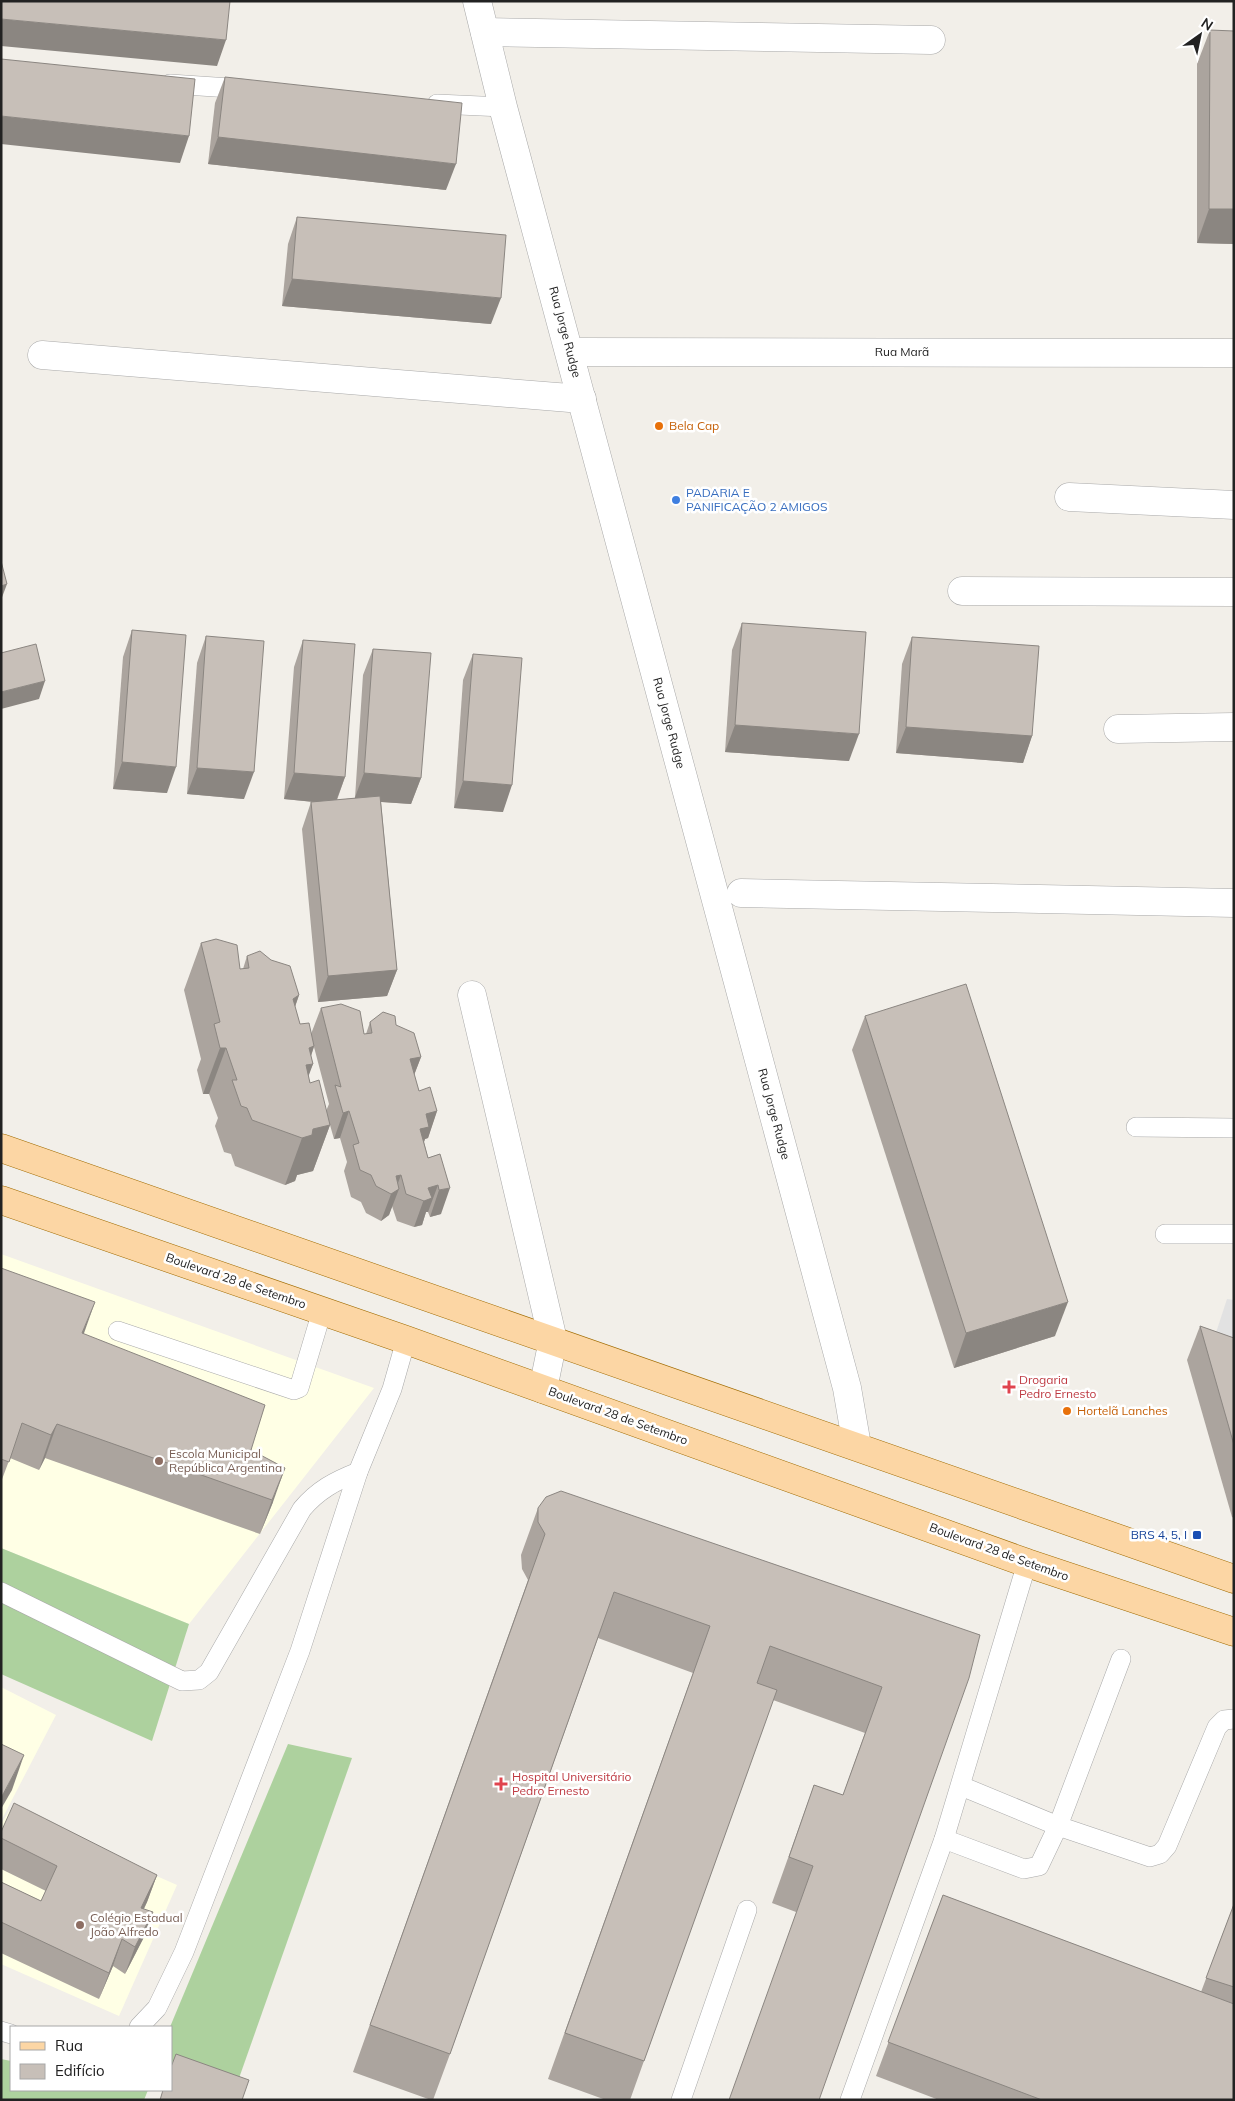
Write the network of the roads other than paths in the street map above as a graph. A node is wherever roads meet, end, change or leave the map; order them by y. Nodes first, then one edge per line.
1 (478, 1) edge
2 (485, 32) junction
3 (931, 40) dead end
4 (150, 82) edge
5 (258, 90) edge
6 (417, 102) edge
7 (503, 107) junction
8 (570, 352) junction
9 (1234, 352) edge
10 (42, 356) dead end
11 (582, 398) junction
12 (1069, 497) dead end
13 (1234, 505) edge
14 (962, 591) dead end
15 (1234, 592) edge
16 (1234, 727) edge
17 (1118, 729) dead end
18 (741, 893) dead end
19 (1234, 903) edge
20 (472, 995) dead end
21 (1136, 1127) dead end
22 (1234, 1128) edge
23 (1, 1148) edge
24 (1, 1200) edge
25 (1165, 1234) dead end
26 (1234, 1234) edge
27 (322, 1311) junction
28 (118, 1331) dead end
29 (406, 1340) junction
30 (554, 1340) junction
31 (544, 1389) junction
32 (857, 1446) junction
33 (358, 1472) junction
34 (1027, 1562) junction
35 (1234, 1578) edge
36 (1, 1592) edge
37 (1234, 1632) edge
38 (1121, 1659) dead end
39 (1234, 1719) edge
40 (961, 1786) junction
41 (1058, 1826) junction
42 (944, 1839) junction
43 (747, 1910) dead end
44 (140, 2026) edge
45 (852, 2099) edge
46 (681, 2100) edge

1 - 2 street, Rua Jorge Rudge
2 - 3 street
2 - 7 street, Rua Jorge Rudge
4 - 5 lane
6 - 7 lane
7 - 8 street, Rua Jorge Rudge
8 - 9 street, Rua Marã
8 - 11 street, Rua Jorge Rudge
10 - 11 street
11 - 32 street, Rua Jorge Rudge
12 - 13 street
14 - 15 street
16 - 17 street
18 - 19 street
20 - 30 street
21 - 22 lane
23 - 30 main road
24 - 27 main road, Boulevard 28 de Setembro
25 - 26 lane
27 - 28 lane
27 - 29 main road, Boulevard 28 de Setembro
29 - 31 main road, Boulevard 28 de Setembro
29 - 33 lane
30 - 31 street
30 - 32 main road
31 - 34 main road, Boulevard 28 de Setembro
32 - 35 main road
33 - 36 lane
33 - 44 lane
34 - 37 main road, Boulevard 28 de Setembro
34 - 40 lane
38 - 41 lane
39 - 41 lane
40 - 41 lane
40 - 42 lane
41 - 42 lane
42 - 45 lane
43 - 46 lane

